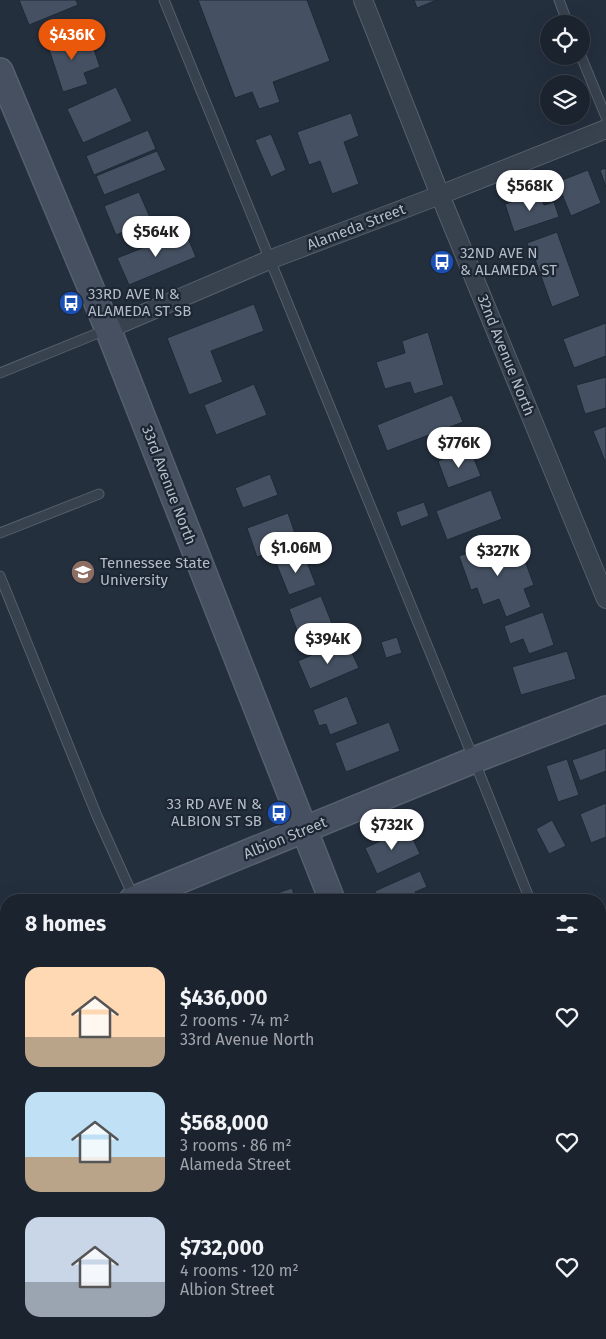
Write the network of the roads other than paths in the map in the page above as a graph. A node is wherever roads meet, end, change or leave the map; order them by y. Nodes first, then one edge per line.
1 (164, 0) edge
2 (363, 0) edge
3 (559, 0) edge
4 (565, 15) edge
5 (585, 65) edge
6 (0, 71) edge
7 (606, 116) edge
8 (606, 129) edge
9 (440, 195) junction
10 (269, 260) junction
11 (108, 329) junction
12 (0, 373) edge
13 (99, 494) dead end
14 (0, 533) edge
15 (0, 576) edge
16 (606, 599) edge
17 (606, 709) edge
18 (474, 760) junction
19 (304, 830) junction
20 (131, 894) edge
21 (149, 894) edge
22 (330, 894) edge
23 (528, 894) edge

1 - 10 lane
2 - 9 street, 32nd Avenue North
3 - 4 lane
5 - 7 lane
6 - 11 street, 33rd Avenue North
8 - 9 street, Alameda Street
9 - 10 street, Alameda Street
9 - 16 street, 32nd Avenue North
10 - 11 street, Alameda Street
10 - 18 lane
11 - 12 lane
11 - 19 street, 33rd Avenue North
13 - 14 lane
15 - 20 lane
17 - 18 street, Albion Street
18 - 19 street, Albion Street
18 - 23 lane
19 - 21 street, Albion Street
19 - 22 street, 33rd Avenue North

